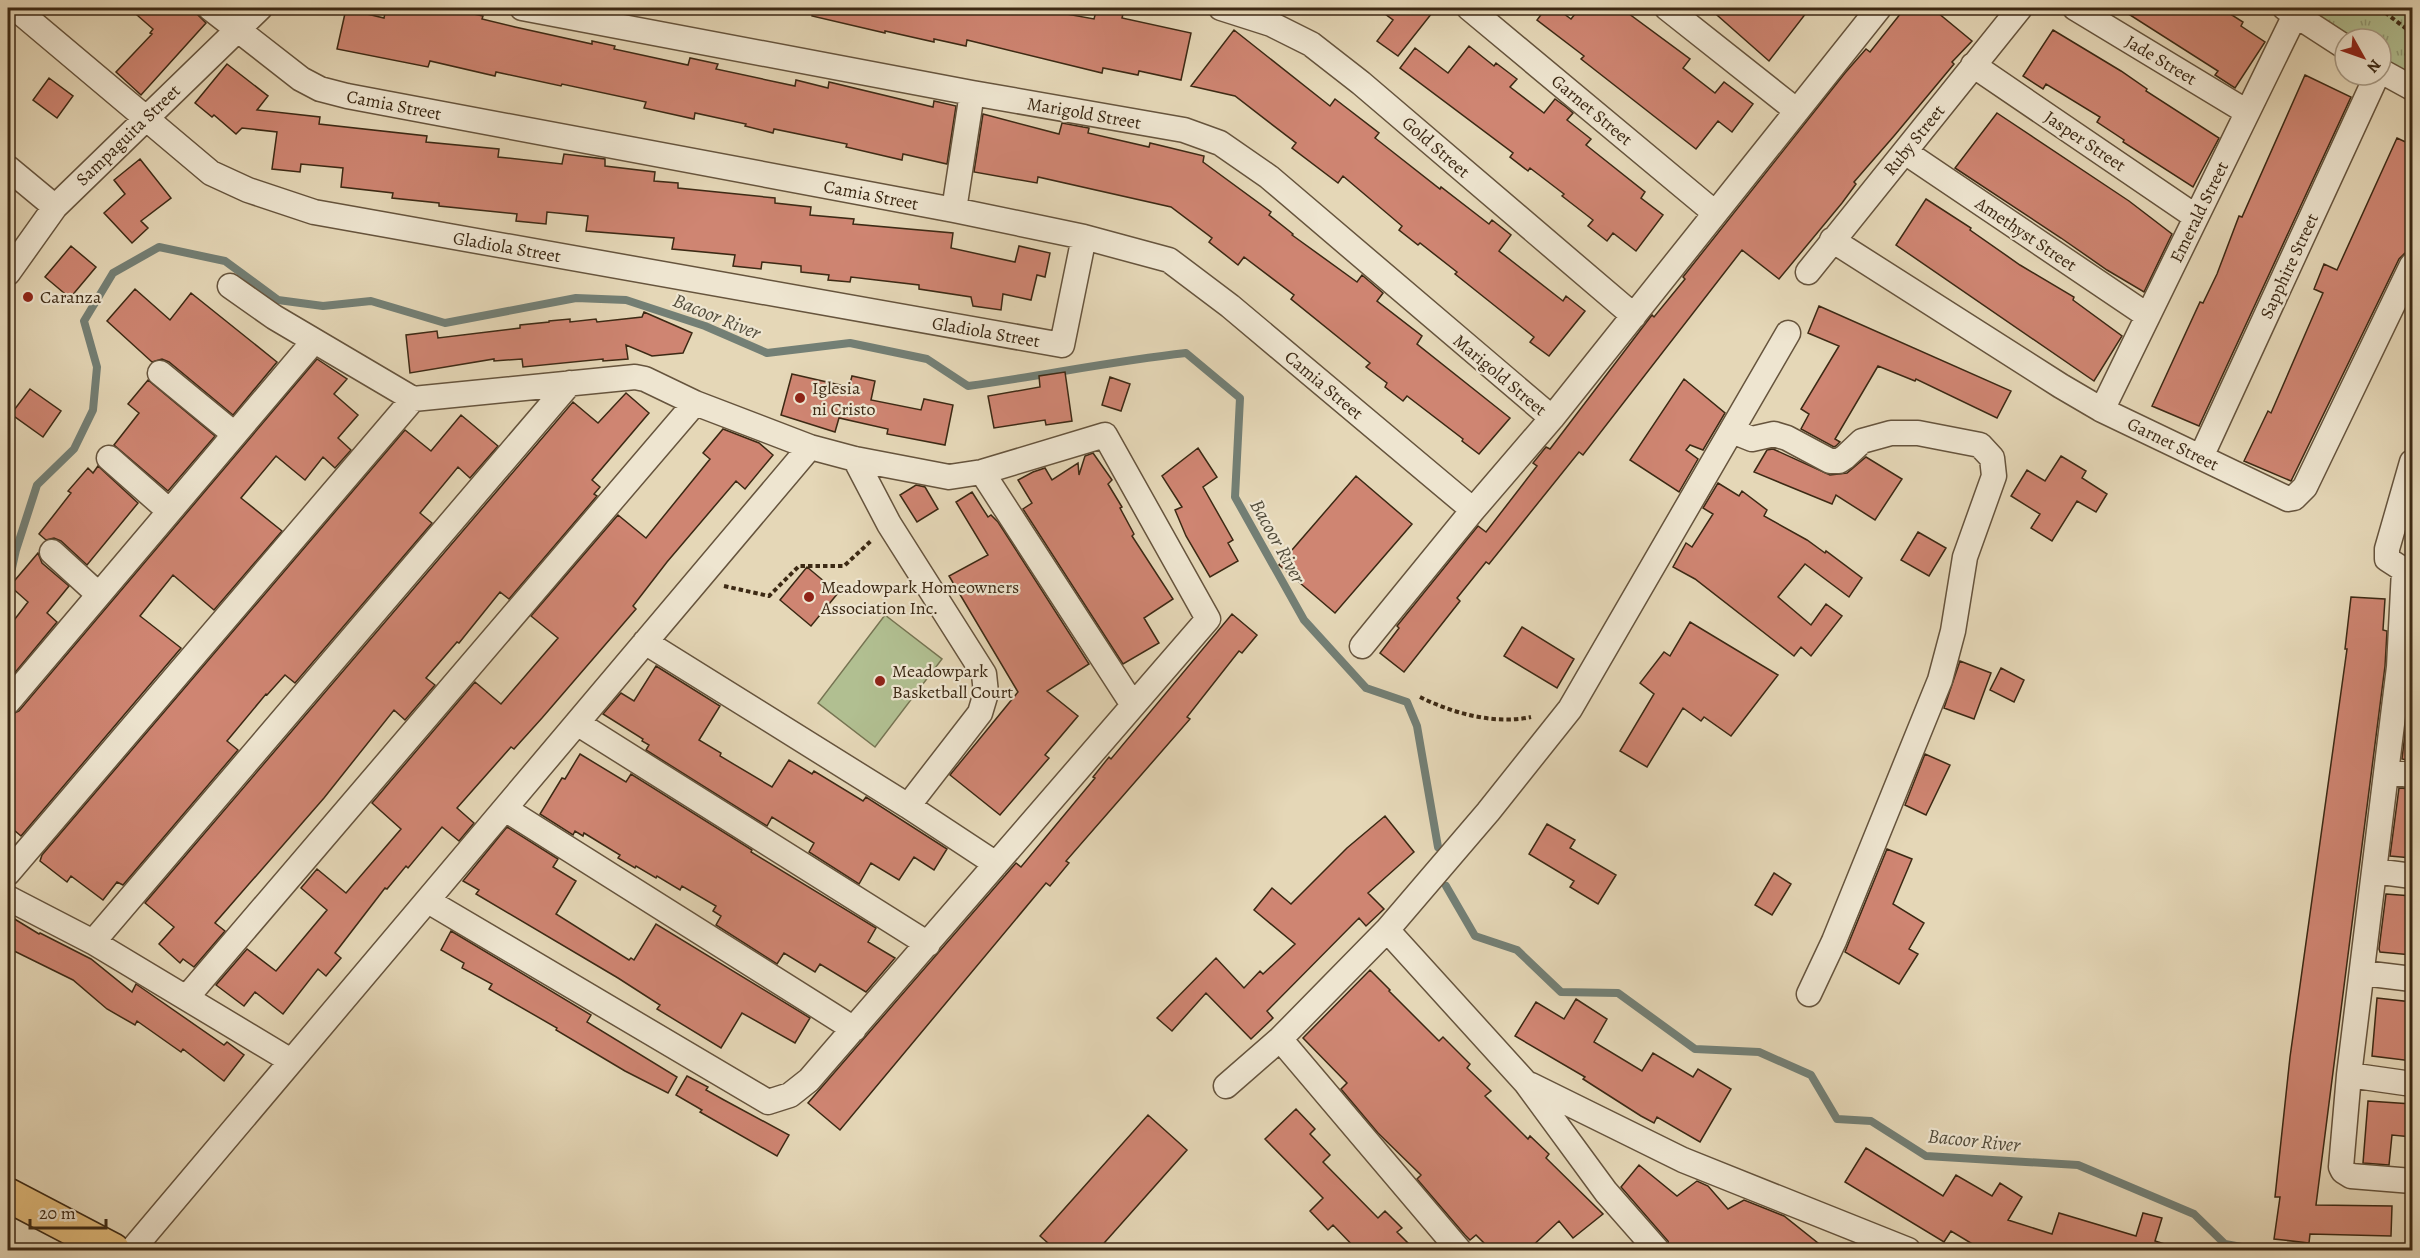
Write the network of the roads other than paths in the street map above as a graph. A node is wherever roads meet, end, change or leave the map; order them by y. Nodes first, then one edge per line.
1 (15, 8) edge
2 (210, 8) edge
3 (261, 8) edge
4 (522, 8) edge
5 (1221, 8) edge
6 (1469, 8) edge
7 (1667, 8) edge
8 (1878, 8) edge
9 (2020, 8) edge
10 (2075, 8) edge
11 (2290, 11) edge
12 (237, 30) junction
13 (2333, 39) edge
14 (1973, 65) junction
15 (2393, 78) edge
16 (2371, 87) edge
17 (2412, 88) edge
18 (972, 93) junction
19 (1797, 111) junction
20 (2247, 112) junction
21 (146, 118) junction
22 (1905, 152) junction
23 (8, 168) edge
24 (55, 207) junction
25 (954, 210) junction
26 (1715, 213) junction
27 (2196, 217) junction
28 (1084, 237) junction
29 (1833, 240) junction
30 (2412, 265) edge
31 (1808, 272) dead end
32 (8, 273) edge
33 (230, 286) dead end
34 (1634, 316) junction
35 (2148, 316) junction
36 (1788, 333) dead end
37 (314, 341) junction
38 (160, 373) dead end
39 (570, 383) junction
40 (413, 399) junction
41 (696, 403) junction
42 (2102, 410) junction
43 (1552, 418) junction
44 (1732, 431) junction
45 (233, 433) junction
46 (810, 447) junction
47 (109, 458) dead end
48 (2201, 458) junction
49 (855, 459) junction
50 (2411, 470) edge
51 (982, 472) junction
52 (168, 510) junction
53 (1473, 510) junction
54 (52, 552) dead end
55 (2408, 570) edge
56 (98, 594) junction
57 (645, 642) junction
58 (1362, 646) dead end
59 (2406, 668) edge
60 (8, 702) edge
61 (1133, 705) junction
62 (577, 723) junction
63 (2387, 772) junction
64 (2412, 775) edge
65 (909, 806) junction
66 (505, 809) junction
67 (996, 864) junction
68 (2374, 871) junction
69 (8, 873) edge
70 (2412, 876) edge
71 (8, 898) edge
72 (428, 901) junction
73 (1387, 930) junction
74 (93, 942) junction
75 (928, 944) junction
76 (2363, 973) junction
77 (2412, 979) edge
78 (1809, 994) dead end
79 (187, 997) junction
80 (854, 1029) junction
81 (1280, 1039) junction
82 (291, 1061) junction
83 (2349, 1076) junction
84 (1526, 1083) junction
85 (2412, 1084) edge
86 (1226, 1086) dead end
87 (2412, 1181) edge
88 (8, 1195) edge
89 (113, 1251) edge
90 (132, 1251) edge
91 (1459, 1251) edge
92 (1657, 1251) edge
93 (1908, 1251) edge

1 - 21 street, Gladiola Street
2 - 12 street, Camia Street
3 - 12 street, Sampaguita Street
4 - 18 street, Marigold Street
5 - 34 street, Gold Street
6 - 26 street, Garnet Street
7 - 19 street
8 - 19 street
9 - 14 street, Ruby Street
10 - 20 street, Jade Street
11 - 13 street
11 - 20 street, Emerald Street
12 - 21 street, Sampaguita Street
12 - 25 street, Camia Street
14 - 22 street, Ruby Street
14 - 27 street, Jasper Street
15 - 17 street
16 - 48 street, Sapphire Street
18 - 25 street
18 - 43 street, Marigold Street
19 - 26 street
20 - 27 street, Emerald Street
21 - 24 street, Sampaguita Street
21 - 28 street, Gladiola Street
22 - 29 street, Ruby Street
22 - 35 street, Amethyst Street
23 - 24 street
24 - 32 street, Sampaguita Street
25 - 28 street, Camia Street
26 - 34 street
27 - 35 street, Emerald Street
28 - 53 street, Camia Street
29 - 31 street, Ruby Street
29 - 42 street, Garnet Street
30 - 48 street, Garnet Street
33 - 37 street
34 - 43 street
35 - 42 street, Emerald Street
36 - 44 street
37 - 40 street
37 - 45 street
38 - 45 street
39 - 40 street
39 - 41 street
39 - 74 street
40 - 69 street
41 - 46 street
41 - 79 street
42 - 48 street, Garnet Street
43 - 53 street
44 - 73 street
44 - 78 street
45 - 52 street
46 - 49 street
46 - 57 street
47 - 52 street
49 - 51 street
49 - 65 street
50 - 55 street
51 - 61 street
51 - 61 street
52 - 56 street
53 - 58 street
54 - 56 street
55 - 59 street
56 - 60 street
57 - 62 street
57 - 65 street
59 - 63 street
61 - 67 street
62 - 66 street
62 - 75 street
63 - 64 street
63 - 68 street
65 - 67 street
66 - 72 street
66 - 80 street
67 - 75 street
68 - 70 street
68 - 76 street
71 - 74 street
72 - 80 street
72 - 82 street
73 - 81 street
73 - 84 street
74 - 79 street
75 - 80 street
76 - 77 street
76 - 83 street
79 - 82 street
81 - 86 street
81 - 91 street
82 - 90 street
83 - 85 street
83 - 87 street
84 - 92 street
84 - 93 street
88 - 89 main road

